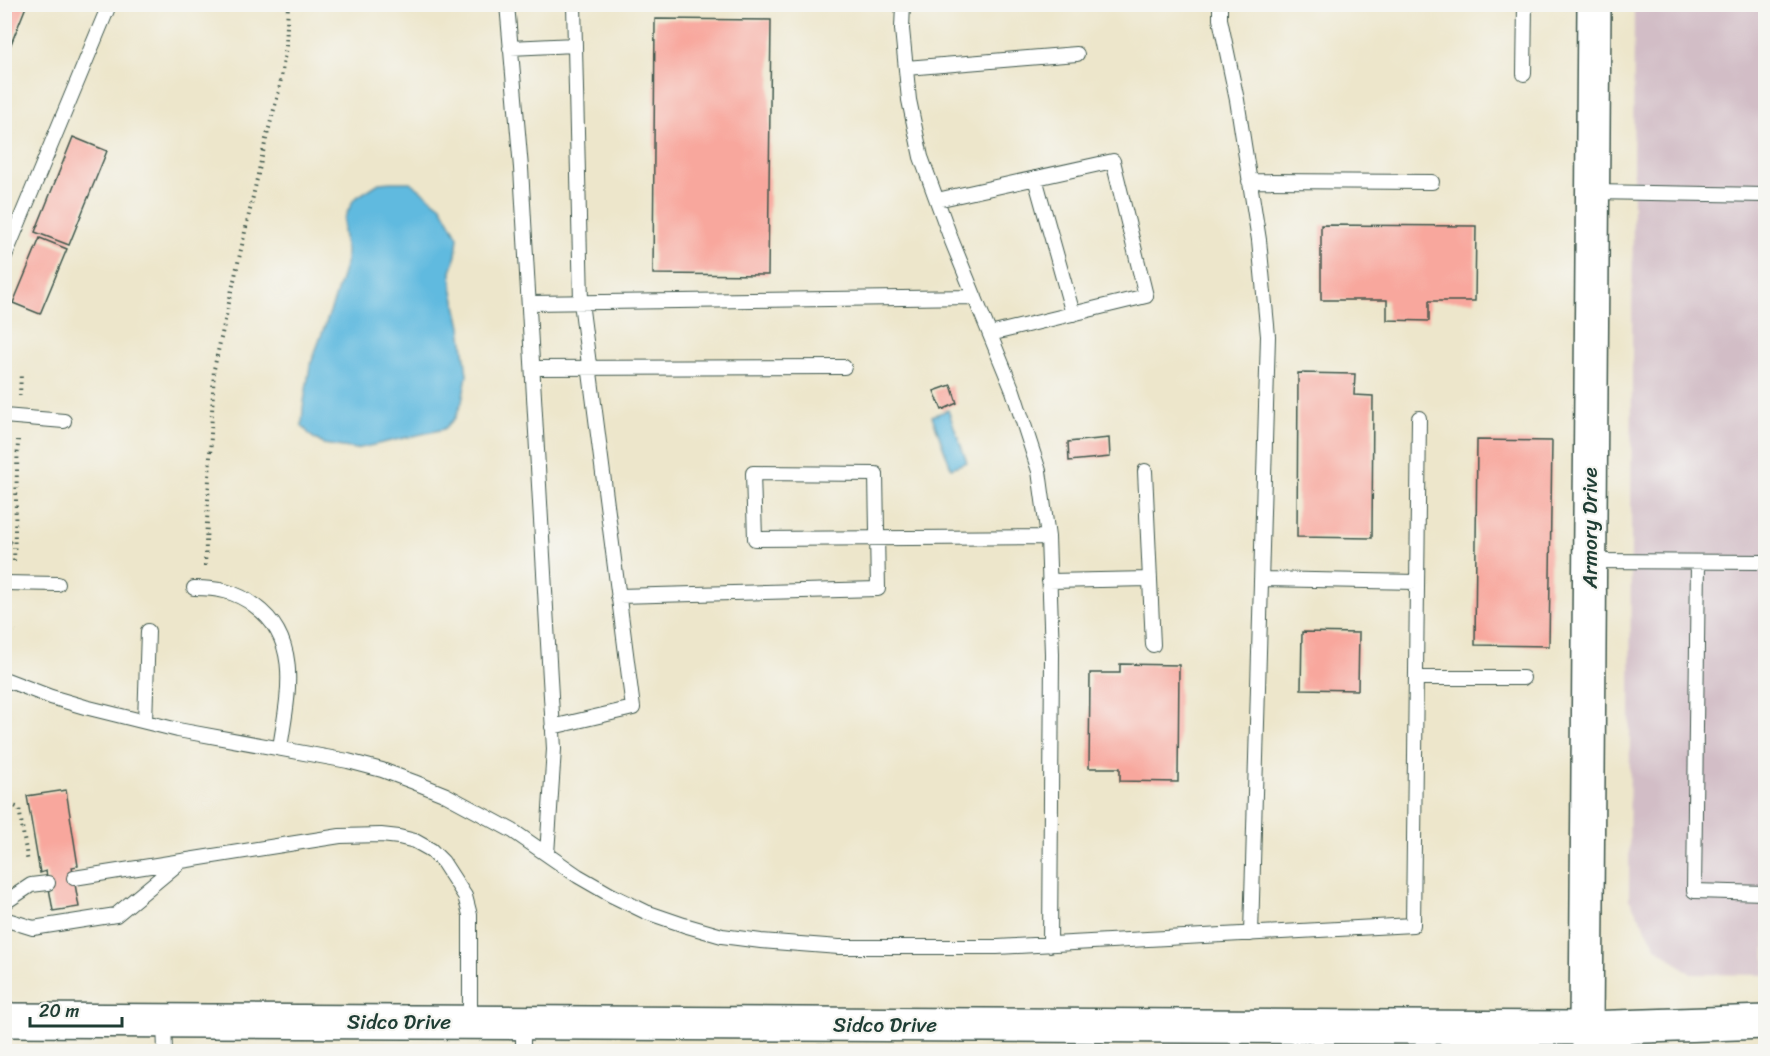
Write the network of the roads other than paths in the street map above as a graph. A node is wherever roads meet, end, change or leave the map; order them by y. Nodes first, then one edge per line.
1 (507, 4) edge
2 (574, 4) edge
3 (903, 4) edge
4 (1220, 4) edge
5 (1525, 4) edge
6 (1594, 4) edge
7 (107, 10) dead end
8 (575, 45) junction
9 (510, 48) junction
10 (1077, 54) dead end
11 (906, 68) junction
12 (1524, 74) dead end
13 (1035, 178) junction
14 (1250, 180) junction
15 (1432, 182) dead end
16 (1593, 192) junction
17 (1766, 195) edge
18 (937, 200) junction
19 (4, 258) edge
20 (975, 297) junction
21 (581, 302) junction
22 (529, 303) junction
23 (1073, 314) junction
24 (990, 334) junction
25 (844, 367) dead end
26 (533, 368) junction
27 (589, 368) junction
28 (4, 416) edge
29 (1419, 418) dead end
30 (64, 421) dead end
31 (1145, 471) dead end
32 (1048, 537) junction
33 (877, 539) junction
34 (1590, 561) junction
35 (1698, 562) junction
36 (1766, 562) edge
37 (1150, 579) junction
38 (1261, 579) junction
39 (1050, 581) junction
40 (1418, 582) junction
41 (9, 583) edge
42 (58, 584) dead end
43 (199, 588) road end
44 (618, 596) junction
45 (148, 631) dead end
46 (1153, 645) dead end
47 (1416, 678) junction
48 (1523, 678) dead end
49 (4, 679) edge
50 (145, 722) junction
51 (552, 727) junction
52 (280, 748) junction
53 (547, 854) junction
54 (181, 861) junction
55 (74, 878) dead end
56 (48, 883) dead end
57 (1766, 893) edge
58 (4, 903) edge
59 (4, 919) edge
60 (1251, 934) junction
61 (1050, 945) junction
62 (4, 1020) edge
63 (470, 1022) junction
64 (1766, 1022) edge
65 (165, 1036) edge
66 (523, 1037) edge
67 (1586, 1040) edge

1 - 9 lane
2 - 8 lane
3 - 11 lane
4 - 14 lane
5 - 12 lane
6 - 16 street, Armory Drive
7 - 19 lane
8 - 9 lane
8 - 21 lane
9 - 22 lane
10 - 11 lane
11 - 18 lane
13 - 18 lane
13 - 23 lane
13 - 23 lane
14 - 15 lane
14 - 38 lane
16 - 17 lane
16 - 34 street, Armory Drive
18 - 20 lane
20 - 21 lane
20 - 24 lane
21 - 22 lane
21 - 27 lane
22 - 26 lane
23 - 24 lane
24 - 32 lane
25 - 27 lane
26 - 27 lane
26 - 51 lane
27 - 44 lane
28 - 30 lane
29 - 40 lane
31 - 37 lane
32 - 33 lane
32 - 39 lane
33 - 33 lane
33 - 44 lane
34 - 35 lane
34 - 67 street, Armory Drive
35 - 36 lane
35 - 57 lane
37 - 39 lane
37 - 46 lane
38 - 40 lane
38 - 60 lane
39 - 61 lane
40 - 47 lane
41 - 42 lane
43 - 52 lane
44 - 51 lane
45 - 50 lane
47 - 48 lane
47 - 60 lane
49 - 50 lane
50 - 52 lane
51 - 53 lane
52 - 53 lane
53 - 61 lane
54 - 55 lane
54 - 59 lane
54 - 63 lane
56 - 58 lane
60 - 61 lane
62 - 65 street, Sidco Drive
63 - 65 street, Sidco Drive
63 - 66 street, Sidco Drive
64 - 67 street, Sidco Drive
66 - 67 street, Sidco Drive

